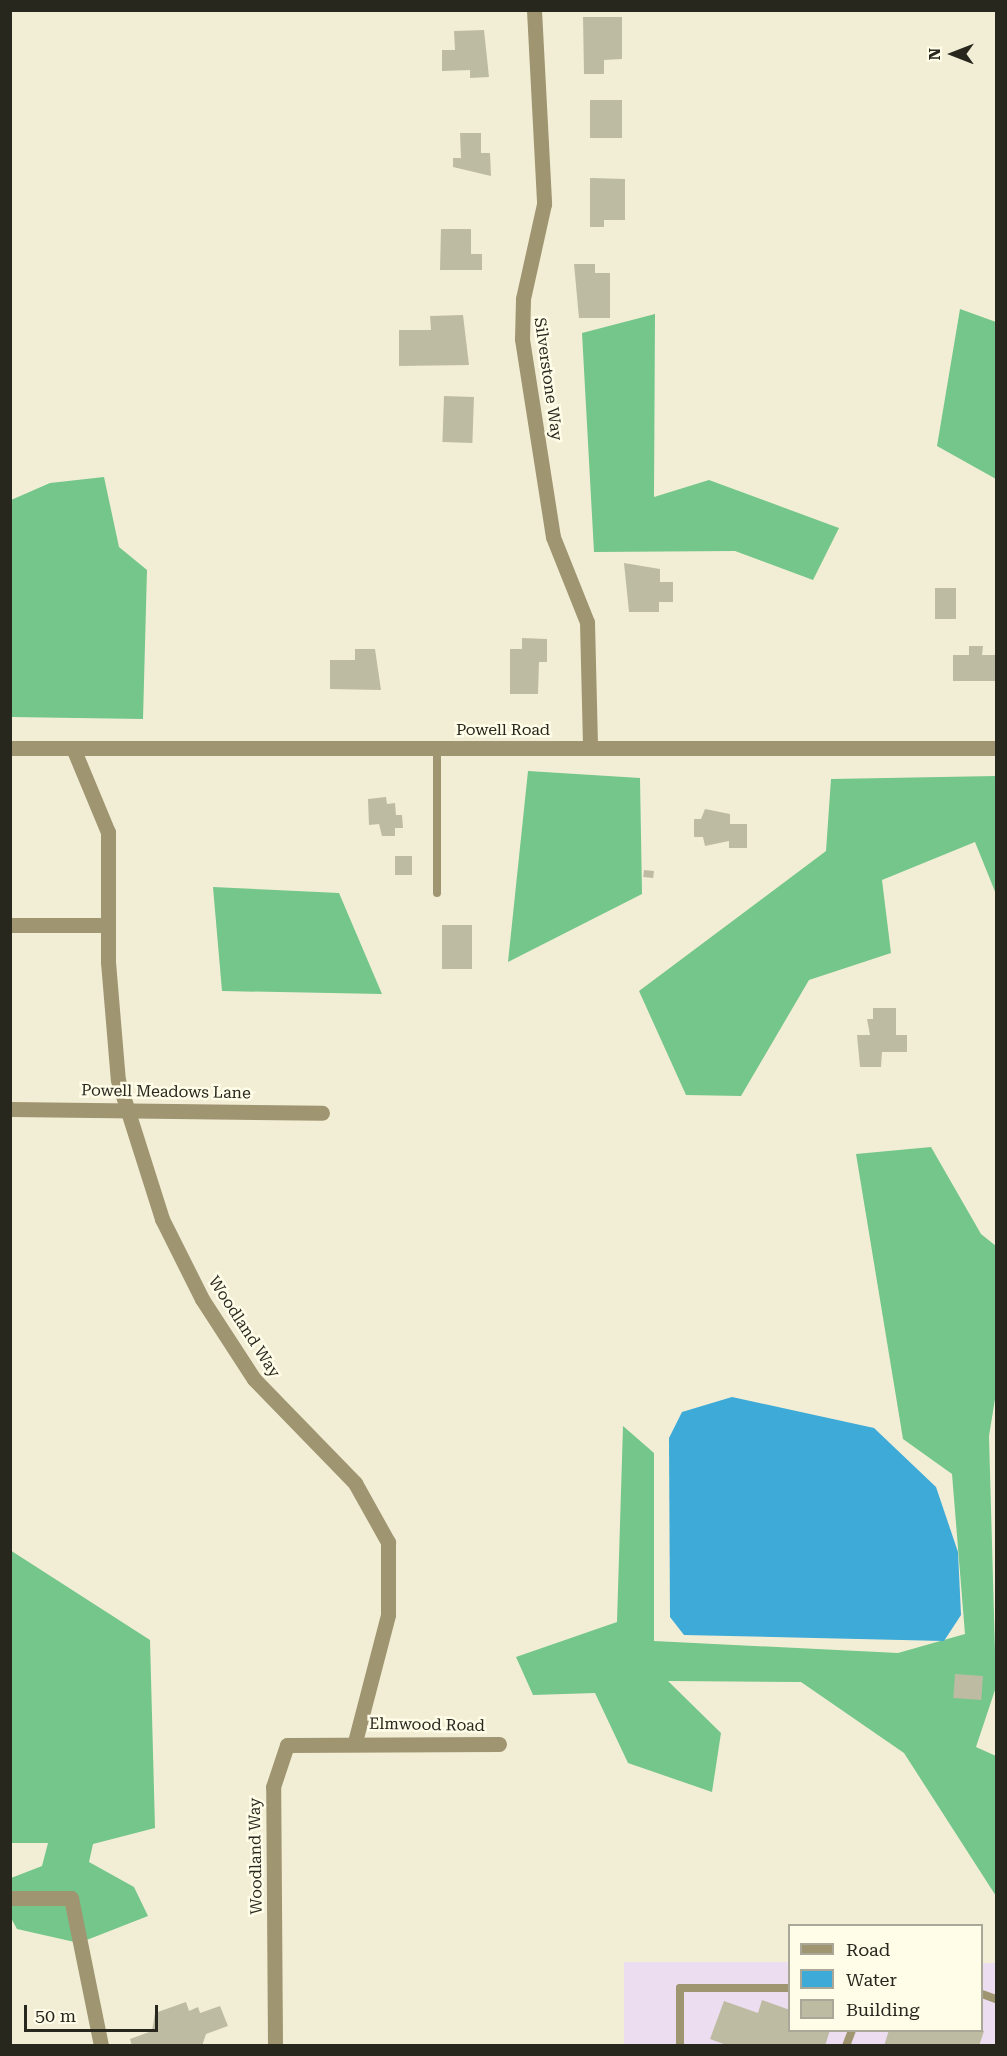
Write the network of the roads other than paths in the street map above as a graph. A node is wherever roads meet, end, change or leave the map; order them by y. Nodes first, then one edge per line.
1 (534, 10) edge
2 (10, 748) edge
3 (73, 748) junction
4 (437, 748) junction
5 (590, 748) junction
6 (996, 748) edge
7 (437, 893) dead end
8 (10, 925) edge
9 (108, 925) junction
10 (10, 1109) edge
11 (127, 1109) junction
12 (322, 1113) dead end
13 (355, 1742) junction
14 (499, 1744) dead end
15 (10, 1898) edge
16 (788, 1988) edge
17 (852, 2032) edge
18 (100, 2046) edge
19 (275, 2046) edge
20 (680, 2046) edge
21 (846, 2046) edge

1 - 5 street, Silverstone Way
2 - 3 street, Powell Road
3 - 4 street, Powell Road
3 - 9 street, Woodland Way
4 - 5 street, Powell Road
4 - 7 lane
5 - 6 street, Powell Road
8 - 9 street
9 - 11 street, Woodland Way
10 - 11 street, Powell Meadows Lane
11 - 12 street, Powell Meadows Lane
11 - 13 street, Woodland Way
13 - 14 street, Elmwood Road
13 - 19 street, Woodland Way
15 - 18 street
16 - 20 lane
17 - 21 lane

